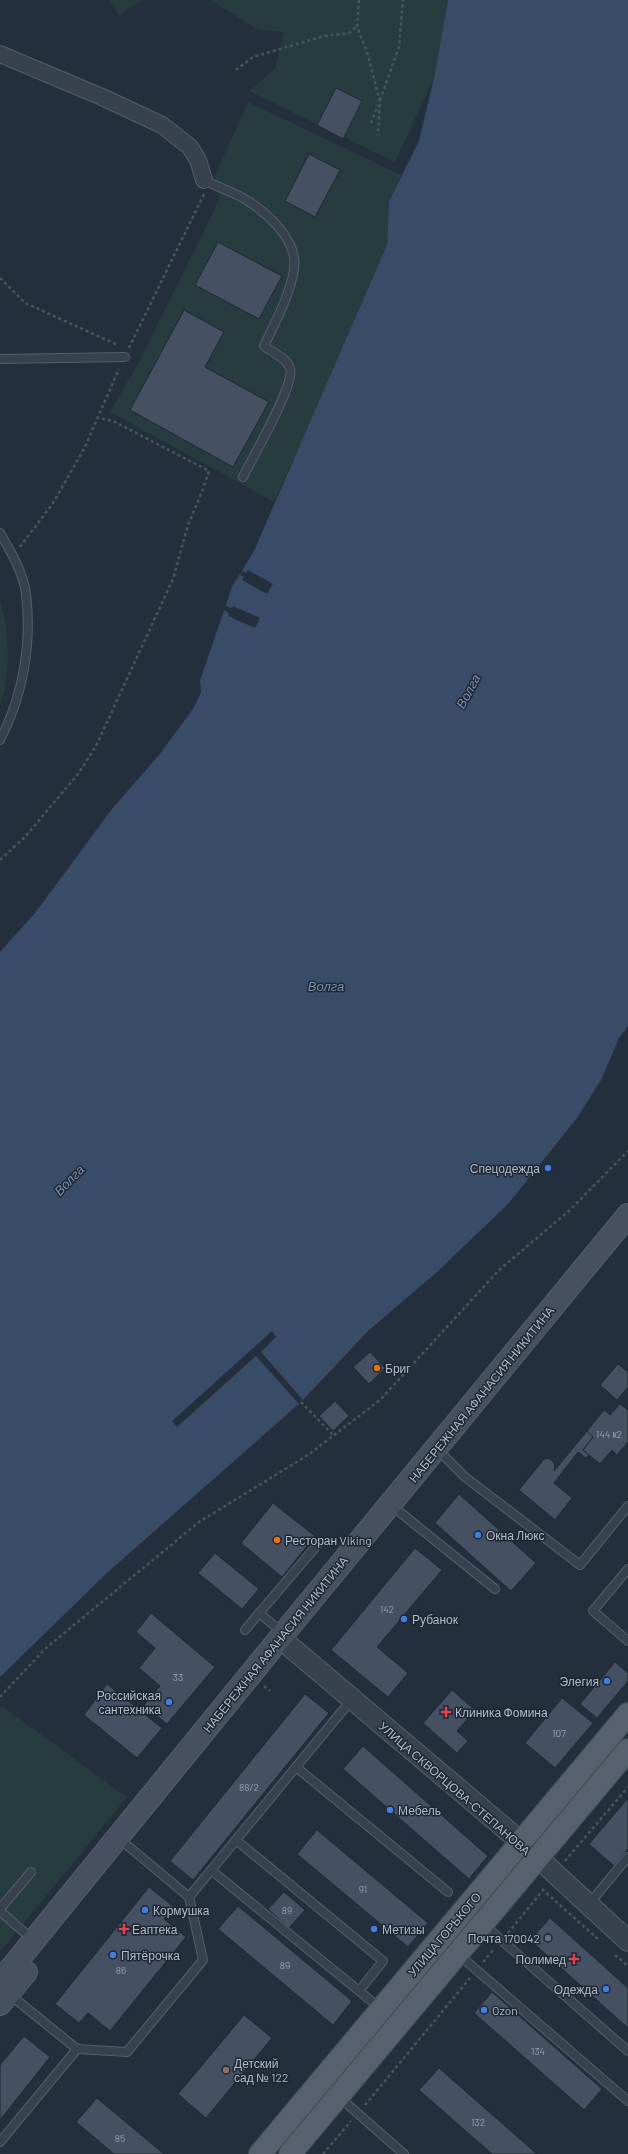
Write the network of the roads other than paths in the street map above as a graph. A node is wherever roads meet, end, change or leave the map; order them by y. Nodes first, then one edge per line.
1 (0, 54) edge
2 (204, 180) joint
3 (126, 353) road end
4 (0, 359) edge
5 (243, 477) dead end
6 (0, 533) edge
7 (0, 740) edge
8 (628, 1215) edge
9 (628, 1238) edge
10 (446, 1458) junction
11 (628, 1506) edge
12 (401, 1513) junction
13 (318, 1544) dead end
14 (628, 1569) edge
15 (494, 1589) dead end
16 (259, 1613) junction
17 (245, 1630) dead end
18 (628, 1641) edge
19 (285, 1642) junction
20 (352, 1699) junction
21 (628, 1714) edge
22 (628, 1750) edge
23 (296, 1767) junction
24 (236, 1840) junction
25 (521, 1842) junction
26 (128, 1846) junction
27 (628, 1857) edge
28 (538, 1858) junction
29 (211, 1870) junction
30 (31, 1872) dead end
31 (448, 1892) dead end
32 (189, 1897) junction
33 (588, 1904) junction
34 (0, 1910) edge
35 (482, 1924) junction
36 (34, 1940) junction
37 (628, 1941) edge
38 (458, 1954) junction
39 (359, 1991) junction
40 (3, 1993) edge
41 (381, 2010) junction
42 (77, 2049) junction
43 (628, 2051) edge
44 (338, 2096) junction
45 (628, 2101) edge
46 (0, 2142) edge
47 (260, 2154) edge
48 (290, 2154) edge
49 (404, 2154) edge

1 - 2 street
2 - 5 lane
3 - 4 lane
6 - 7 lane
8 - 19 main road, НАБЕРЕЖНАЯ АФАНАСИЯ НИКИТИНА
9 - 10 main road, НАБЕРЕЖНАЯ АФАНАСИЯ НИКИТИНА
10 - 11 lane
10 - 12 main road, НАБЕРЕЖНАЯ АФАНАСИЯ НИКИТИНА
12 - 15 lane
12 - 19 main road, НАБЕРЕЖНАЯ АФАНАСИЯ НИКИТИНА
13 - 16 lane
14 - 18 lane
16 - 17 lane
16 - 19 lane
19 - 20 street, УЛИЦА СКВОРЦОВА-СТЕПАНОВА
19 - 26 main road, НАБЕРЕЖНАЯ АФАНАСИЯ НИКИТИНА
19 - 36 main road, НАБЕРЕЖНАЯ АФАНАСИЯ НИКИТИНА
20 - 23 lane
20 - 25 street, УЛИЦА СКВОРЦОВА-СТЕПАНОВА
21 - 25 main road, УЛИЦА ГОРЬКОГО
22 - 28 main road, УЛИЦА ГОРЬКОГО
23 - 24 lane
23 - 31 lane
24 - 29 lane
24 - 39 lane
25 - 28 street, УЛИЦА СКВОРЦОВА-СТЕПАНОВА
25 - 41 main road, УЛИЦА ГОРЬКОГО
26 - 32 lane
26 - 40 main road, НАБЕРЕЖНАЯ АФАНАСИЯ НИКИТИНА
27 - 33 lane
28 - 33 street, УЛИЦА СКВОРЦОВА-СТЕПАНОВА
28 - 35 main road, УЛИЦА ГОРЬКОГО
29 - 32 lane
29 - 39 lane
30 - 34 lane
32 - 42 lane
33 - 37 street, УЛИЦА СКВОРЦОВА-СТЕПАНОВА
34 - 36 lane
35 - 38 main road, УЛИЦА ГОРЬКОГО
35 - 43 lane
36 - 40 main road, НАБЕРЕЖНАЯ АФАНАСИЯ НИКИТИНА
38 - 44 main road, УЛИЦА ГОРЬКОГО
38 - 45 lane
39 - 41 lane
40 - 42 lane
41 - 47 main road, УЛИЦА ГОРЬКОГО
42 - 46 lane
44 - 48 main road, УЛИЦА ГОРЬКОГО
44 - 49 lane

